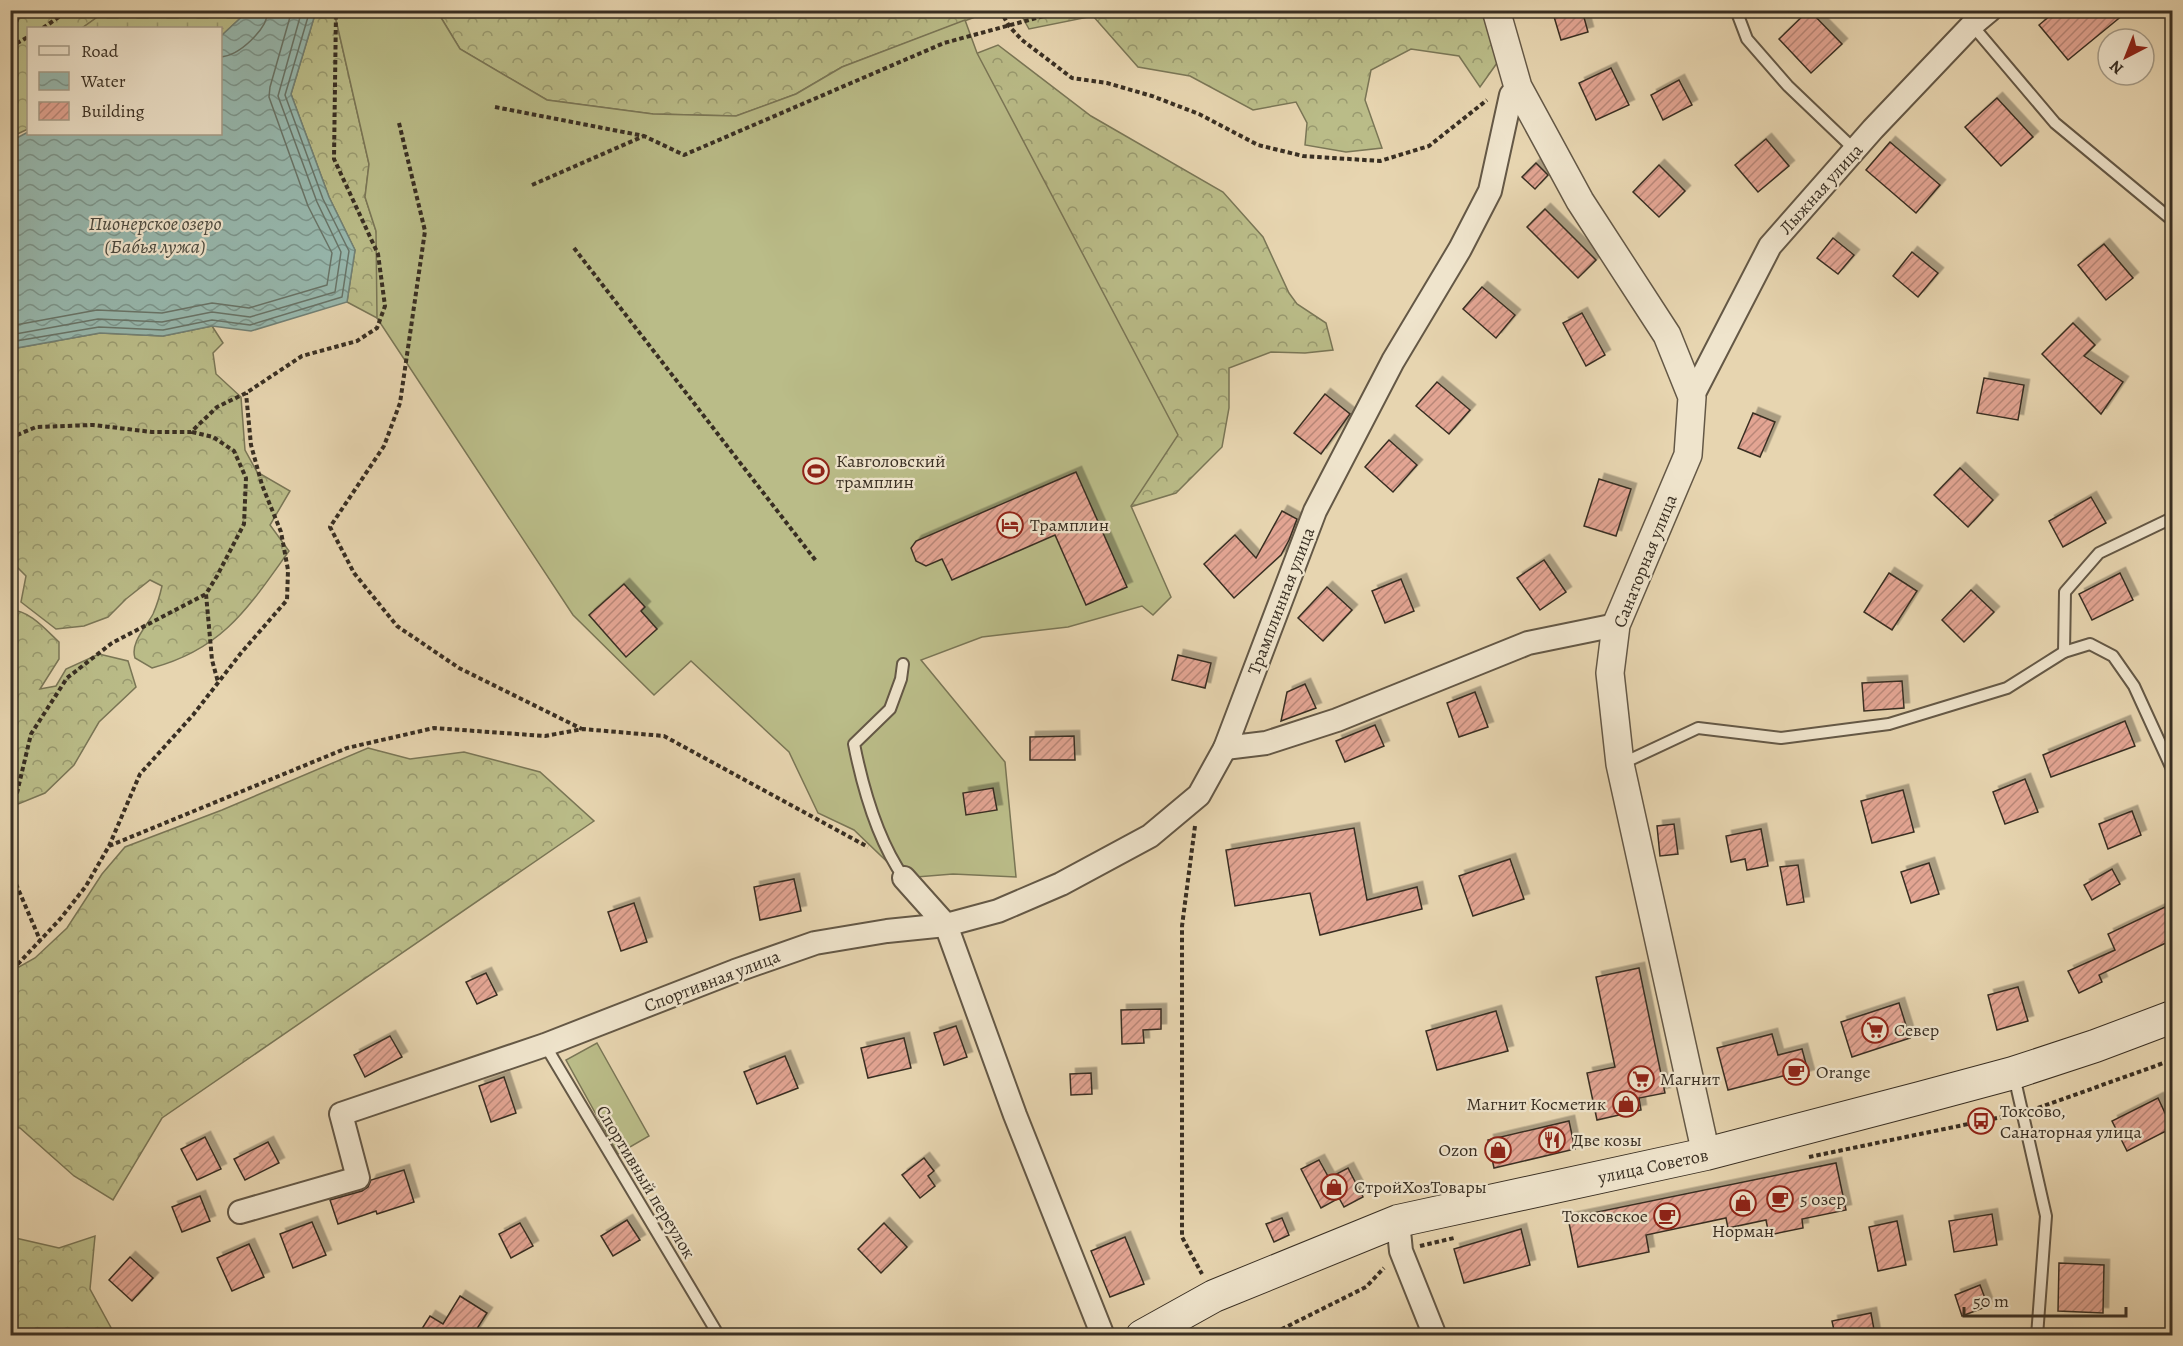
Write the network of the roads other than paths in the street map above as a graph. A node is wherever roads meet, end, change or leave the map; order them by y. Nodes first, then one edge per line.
1 (1496, 10) edge
2 (1736, 10) edge
3 (1990, 10) edge
4 (1972, 25) junction
5 (1514, 91) junction
6 (1855, 151) junction
7 (2172, 220) edge
8 (1692, 397) junction
9 (2172, 518) edge
10 (1617, 625) junction
11 (2064, 652) junction
12 (903, 664) dead end
13 (1225, 748) junction
14 (1620, 764) junction
15 (2172, 769) edge
16 (904, 878) joint
17 (946, 925) junction
18 (2172, 1017) edge
19 (545, 1045) junction
20 (2013, 1073) junction
21 (1706, 1154) junction
22 (240, 1212) dead end
23 (1400, 1236) junction
24 (719, 1335) edge
25 (1103, 1335) edge
26 (1142, 1335) edge
27 (1435, 1335) edge
28 (2037, 1335) edge

1 - 5 street, Санаторная улица
2 - 6 lane
3 - 4 street, Лыжная улица
4 - 6 street, Лыжная улица
4 - 7 lane
5 - 8 street, Санаторная улица
5 - 13 street, Трамплинная улица
6 - 8 street, Лыжная улица
8 - 10 street, Санаторная улица
9 - 11 lane
10 - 13 street
10 - 14 street, Санаторная улица
11 - 14 lane
11 - 15 lane
12 - 16 lane
13 - 17 street, Спортивная улица
14 - 21 street, Санаторная улица
16 - 17 street
17 - 19 street, Спортивная улица
17 - 25 street
18 - 20 main road, улица Советов
19 - 22 street, Спортивная улица
19 - 24 lane, Спортивный переулок
20 - 21 main road, улица Советов
20 - 28 lane
21 - 23 main road, улица Советов
23 - 26 main road, улица Советов
23 - 27 street

